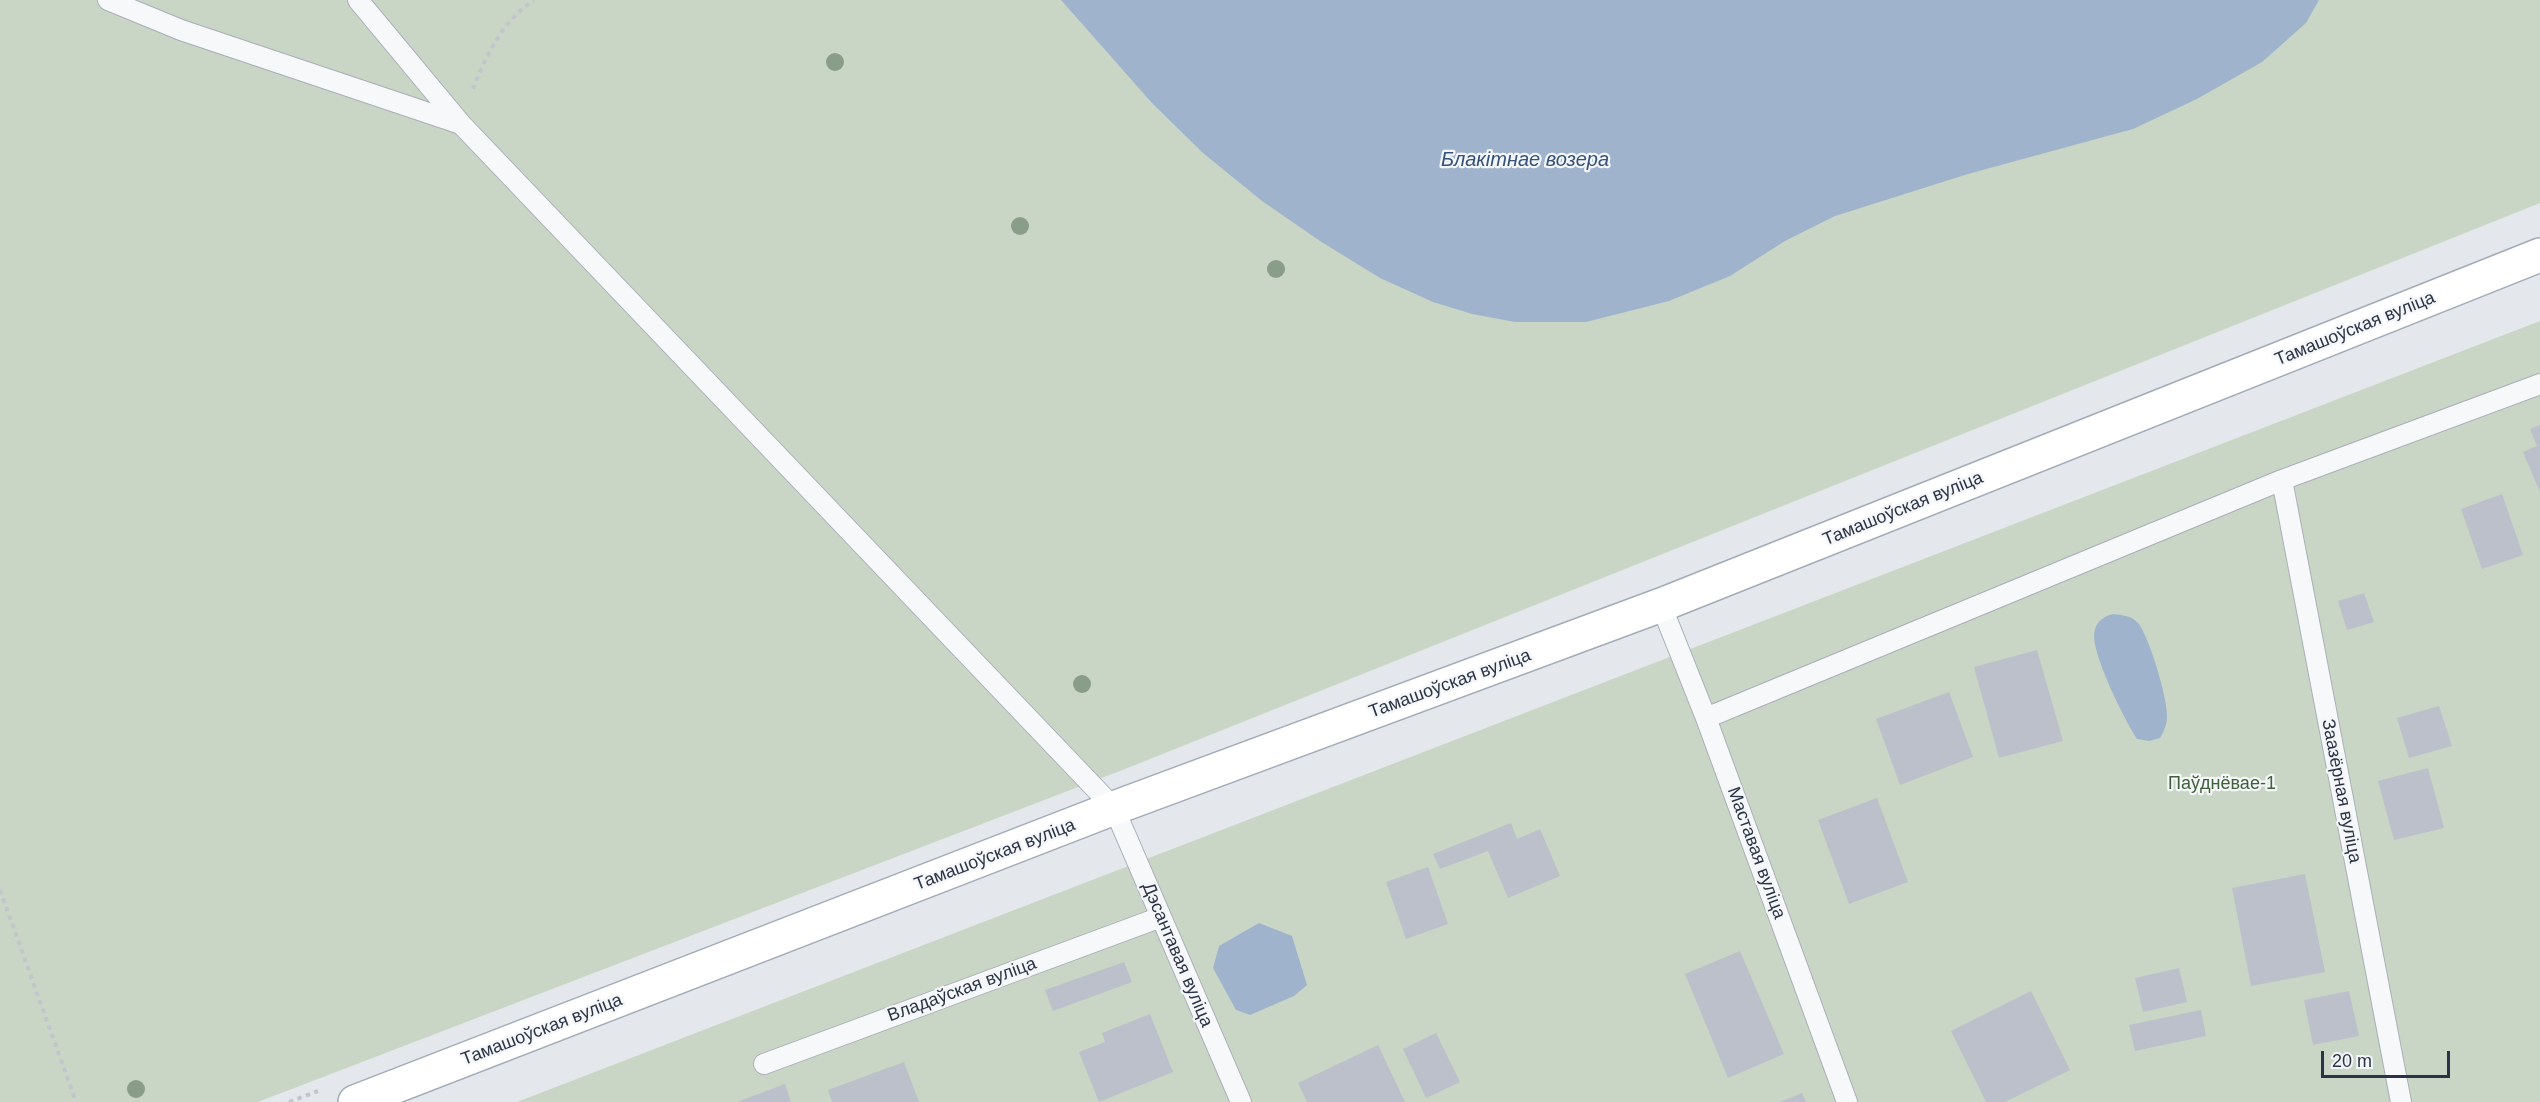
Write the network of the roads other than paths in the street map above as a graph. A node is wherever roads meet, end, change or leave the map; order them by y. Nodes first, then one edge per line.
1 (108, 0) edge
2 (358, 0) edge
3 (461, 124) junction
4 (2540, 255) edge
5 (2540, 384) edge
6 (2282, 480) junction
7 (1661, 605) junction
8 (1706, 718) junction
9 (1114, 808) junction
10 (1161, 917) junction
11 (764, 1064) dead end
12 (355, 1102) edge
13 (1241, 1102) edge
14 (1847, 1102) edge
15 (2401, 1102) edge

1 - 3 lane
2 - 3 lane
3 - 9 lane
4 - 7 main road, Тамашоўская вуліца
5 - 6 lane
6 - 8 lane
6 - 15 lane, Заазёрная вуліца
7 - 8 lane, Маставая вуліца
7 - 9 main road, Тамашоўская вуліца
8 - 14 lane, Маставая вуліца
9 - 10 lane, Дэсантавая вуліца
9 - 12 main road, Тамашоўская вуліца
10 - 11 lane, Владаўская вуліца
10 - 13 lane, Дэсантавая вуліца

